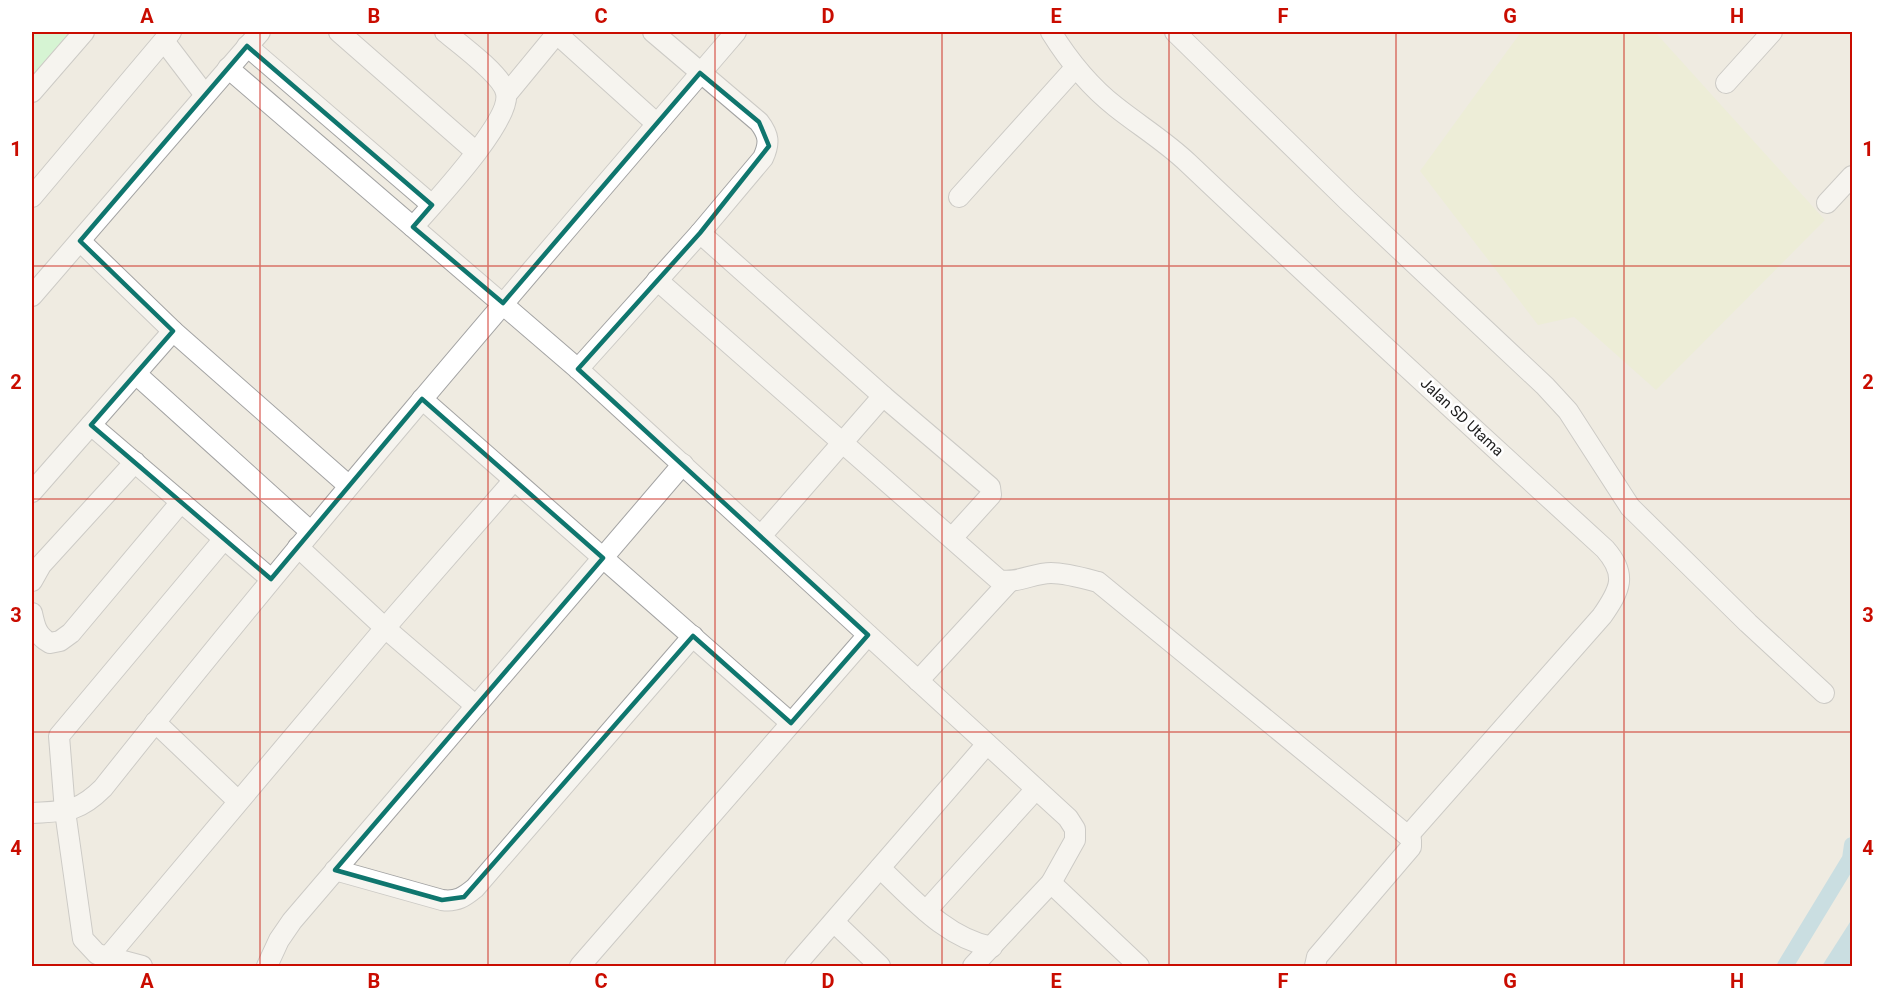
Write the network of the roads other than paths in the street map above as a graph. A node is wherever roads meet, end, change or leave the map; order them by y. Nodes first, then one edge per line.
1 (84, 32) edge
2 (339, 32) edge
3 (445, 32) edge
4 (557, 32) edge
5 (653, 32) edge
6 (736, 32) edge
7 (1052, 32) edge
8 (1175, 32) edge
9 (1772, 32) edge
10 (169, 34) edge
11 (254, 39) edge
12 (228, 68) junction
13 (1076, 68) junction
14 (700, 73) junction
15 (1726, 83) dead end
16 (32, 92) edge
17 (507, 94) junction
18 (205, 95) junction
19 (657, 124) junction
20 (476, 153) junction
21 (1852, 176) edge
22 (32, 197) edge
23 (959, 197) dead end
24 (1827, 203) dead end
25 (432, 205) junction
26 (413, 227) junction
27 (700, 233) junction
28 (80, 241) junction
29 (657, 280) junction
30 (32, 296) edge
31 (502, 303) junction
32 (173, 332) junction
33 (578, 369) junction
34 (136, 374) junction
35 (883, 396) junction
36 (422, 399) junction
37 (91, 425) junction
38 (842, 442) junction
39 (135, 462) junction
40 (682, 464) junction
41 (514, 480) junction
42 (349, 486) junction
43 (32, 492) edge
44 (181, 502) junction
45 (311, 532) junction
46 (761, 536) junction
47 (952, 538) junction
48 (225, 539) junction
49 (298, 547) junction
50 (603, 558) junction
51 (271, 579) junction
52 (32, 581) edge
53 (1009, 582) junction
54 (32, 614) edge
55 (385, 628) junction
56 (868, 634) junction
57 (693, 636) junction
58 (918, 681) junction
59 (1824, 693) dead end
60 (476, 706) junction
61 (155, 722) junction
62 (791, 723) junction
63 (987, 744) junction
64 (1036, 789) junction
65 (237, 801) junction
66 (64, 811) junction
67 (32, 813) edge
68 (1408, 836) junction
69 (880, 868) junction
70 (335, 870) junction
71 (1051, 883) junction
72 (926, 911) junction
73 (834, 922) junction
74 (992, 947) junction
75 (107, 958) junction
76 (142, 966) edge
77 (267, 966) edge
78 (580, 966) edge
79 (795, 966) edge
80 (880, 966) edge
81 (974, 966) edge
82 (1139, 966) edge
83 (1315, 966) edge

1 - 16 street
2 - 20 street
3 - 17 street
4 - 17 street
4 - 19 street
5 - 14 street
6 - 14 street
7 - 13 street, Jalan SD Utama
8 - 59 street
9 - 15 street
10 - 18 street
10 - 22 street
11 - 12 street
11 - 25 street
12 - 18 street
12 - 26 street
13 - 23 street
13 - 68 street, Jalan SD Utama
14 - 19 street
14 - 27 street
17 - 20 street
18 - 28 street
19 - 31 street
20 - 25 street
21 - 24 street
25 - 26 street
26 - 31 street
27 - 29 street
27 - 35 street
28 - 30 street
28 - 32 street
29 - 33 street
29 - 38 street
31 - 33 street
31 - 36 street
32 - 34 street
32 - 42 street
33 - 40 street
34 - 37 street
34 - 45 street
35 - 38 street
35 - 47 street
36 - 41 street
36 - 42 street
37 - 39 street
37 - 43 street
38 - 46 street
38 - 47 street
39 - 44 street
39 - 52 street
40 - 46 street
40 - 50 street
41 - 50 street
41 - 55 street
42 - 45 street
44 - 48 street
44 - 54 street
45 - 49 street
46 - 56 street
47 - 53 street
48 - 51 street
48 - 66 street
49 - 51 street
49 - 55 street
50 - 57 street
50 - 60 street
51 - 61 street
53 - 58 street
53 - 68 street
55 - 60 street
55 - 65 street
56 - 58 street
56 - 62 street
57 - 62 street
57 - 70 street
58 - 63 street
60 - 70 street
61 - 65 street
61 - 66 street
62 - 78 street
63 - 64 street
63 - 69 street
64 - 71 street
64 - 72 street
65 - 75 street
66 - 67 street
66 - 75 street
68 - 83 street
69 - 72 street
69 - 73 street
70 - 77 street
71 - 74 street
71 - 82 street
72 - 74 street
73 - 79 street
73 - 80 street
74 - 81 street
75 - 76 street

